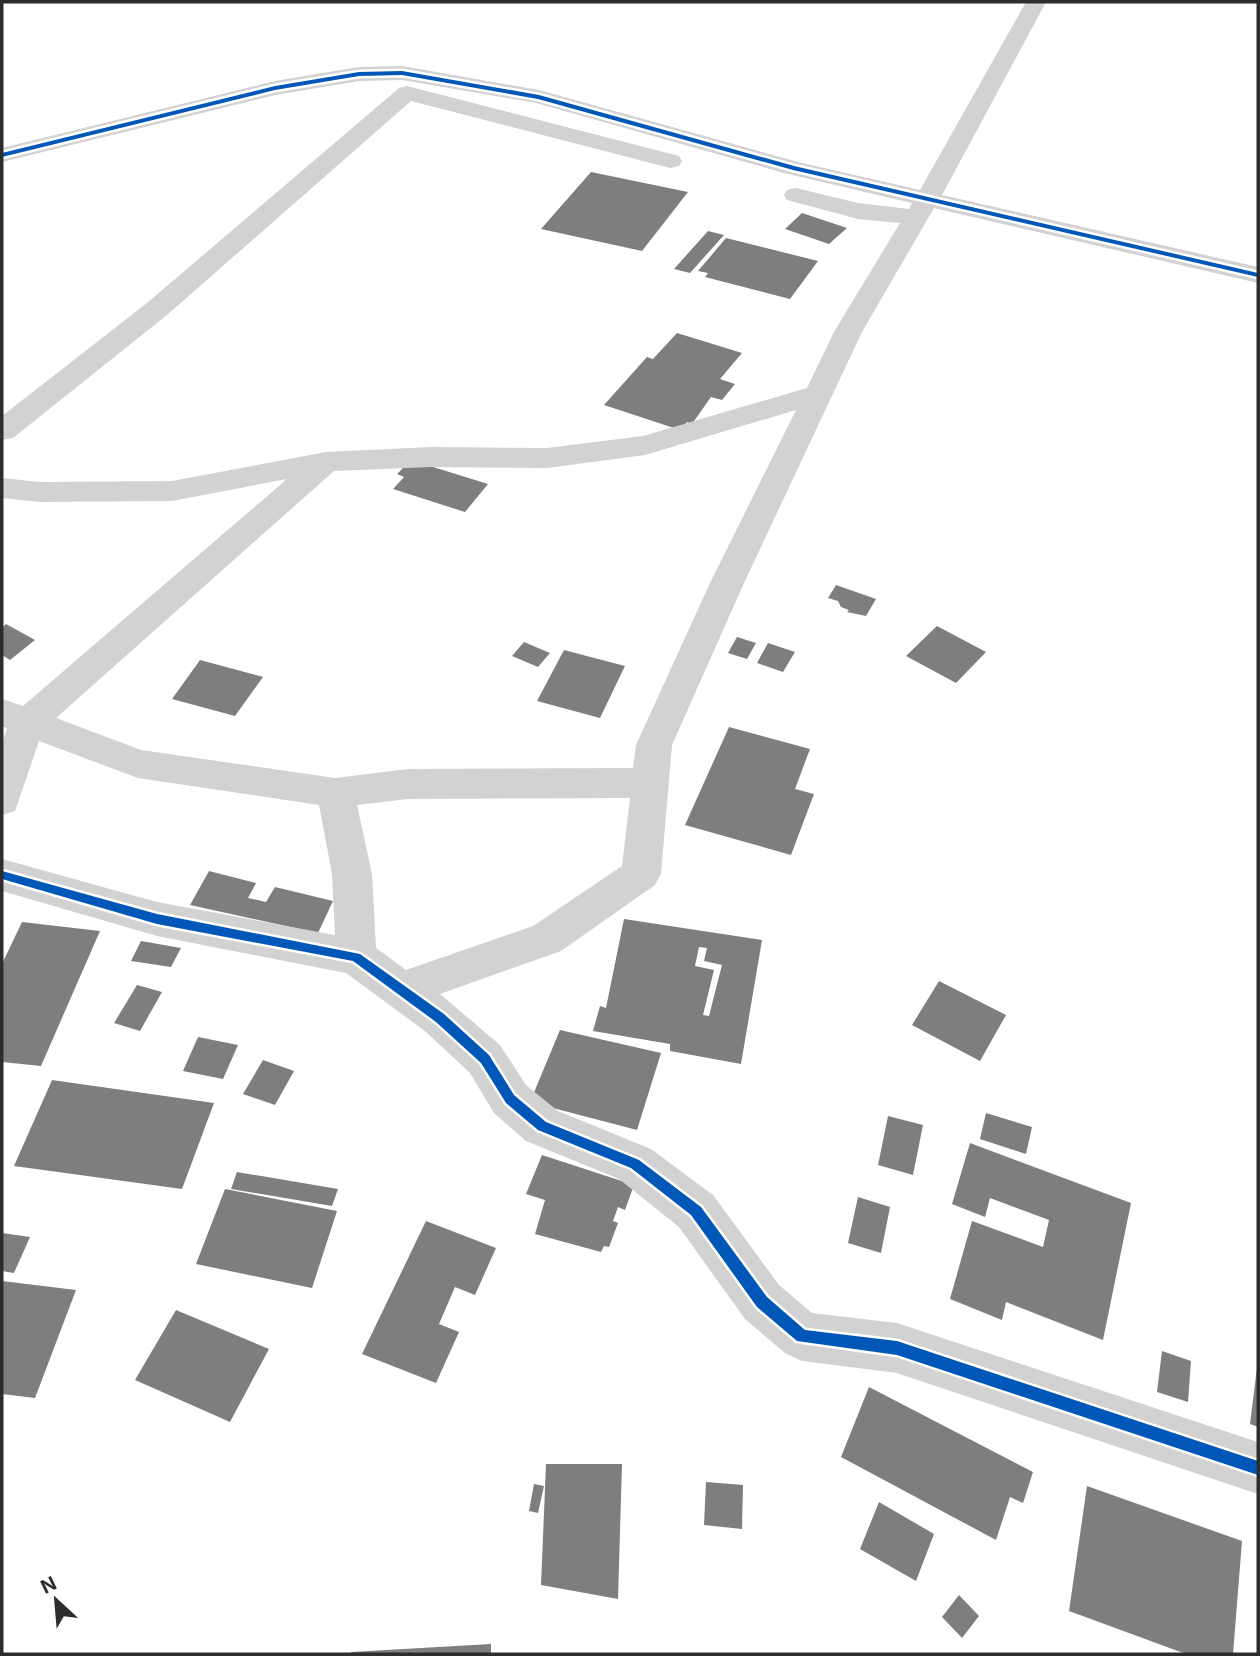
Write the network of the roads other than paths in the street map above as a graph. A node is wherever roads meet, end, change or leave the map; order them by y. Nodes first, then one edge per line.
1 (1036, 2) edge
2 (2, 155) edge
3 (696, 168) dead end
4 (777, 190) dead end
5 (922, 208) junction
6 (1258, 275) edge
7 (817, 394) junction
8 (2, 431) edge
9 (326, 462) junction
10 (2, 488) edge
11 (14, 718) edge
12 (648, 783) junction
13 (334, 793) junction
14 (2, 800) edge
15 (2, 875) edge
16 (356, 957) junction
17 (400, 990) junction
18 (1258, 1468) edge

1 - 5 street
2 - 5 street
3 - 8 street
4 - 5 street
5 - 6 street
5 - 7 street
7 - 9 street
7 - 12 street
9 - 10 street
9 - 11 street
11 - 13 street
11 - 14 street
12 - 13 street
12 - 17 street
13 - 16 street
15 - 16 street
16 - 17 street
17 - 18 street

